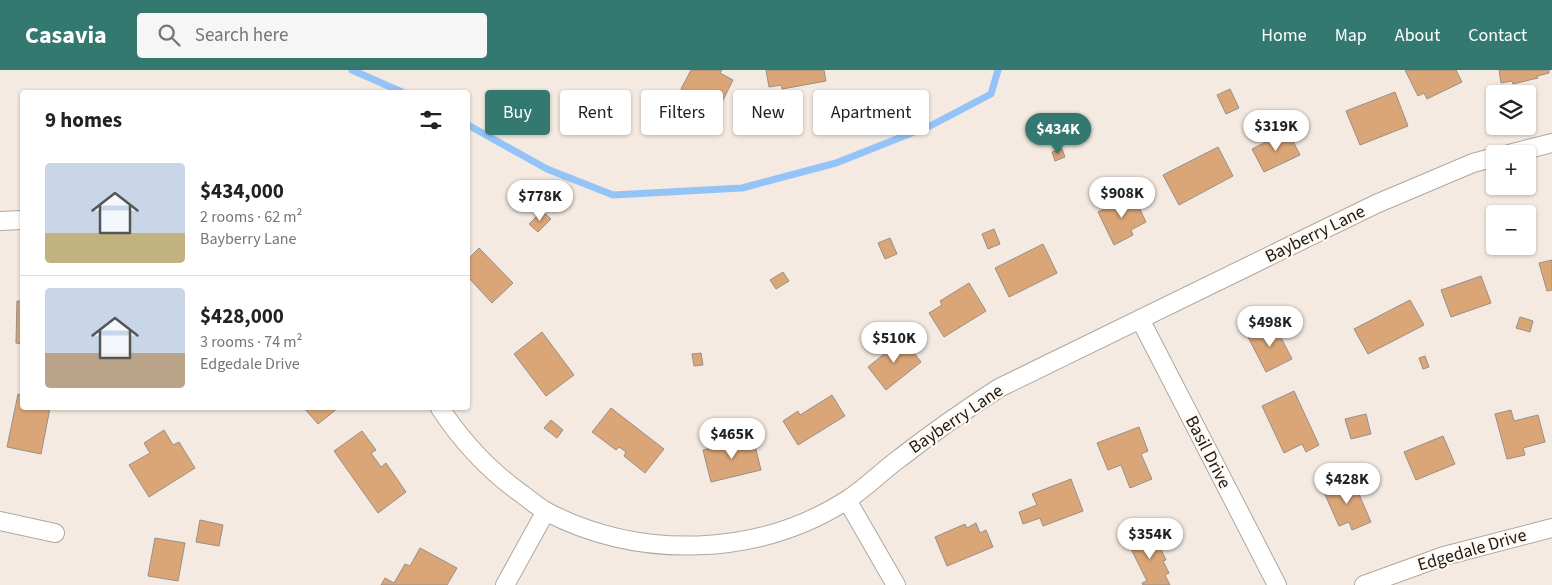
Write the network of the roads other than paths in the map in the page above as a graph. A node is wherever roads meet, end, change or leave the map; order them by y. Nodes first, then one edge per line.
1 (1552, 143) edge
2 (1536, 147) edge
3 (1486, 159) edge
4 (20, 220) edge
5 (0, 221) edge
6 (1140, 319) junction
7 (441, 410) edge
8 (847, 500) junction
9 (546, 511) junction
10 (0, 521) edge
11 (1552, 528) edge
12 (55, 533) dead end
13 (505, 585) edge
14 (896, 585) edge
15 (1277, 585) edge
16 (1364, 585) edge

1 - 2 street
3 - 6 street, Bayberry Lane
4 - 5 street
6 - 8 street, Bayberry Lane
6 - 15 street, Basil Drive
7 - 9 street, Bayberry Lane
8 - 9 street, Bayberry Lane
8 - 14 street
9 - 13 street
10 - 12 street
11 - 16 street, Edgedale Drive

